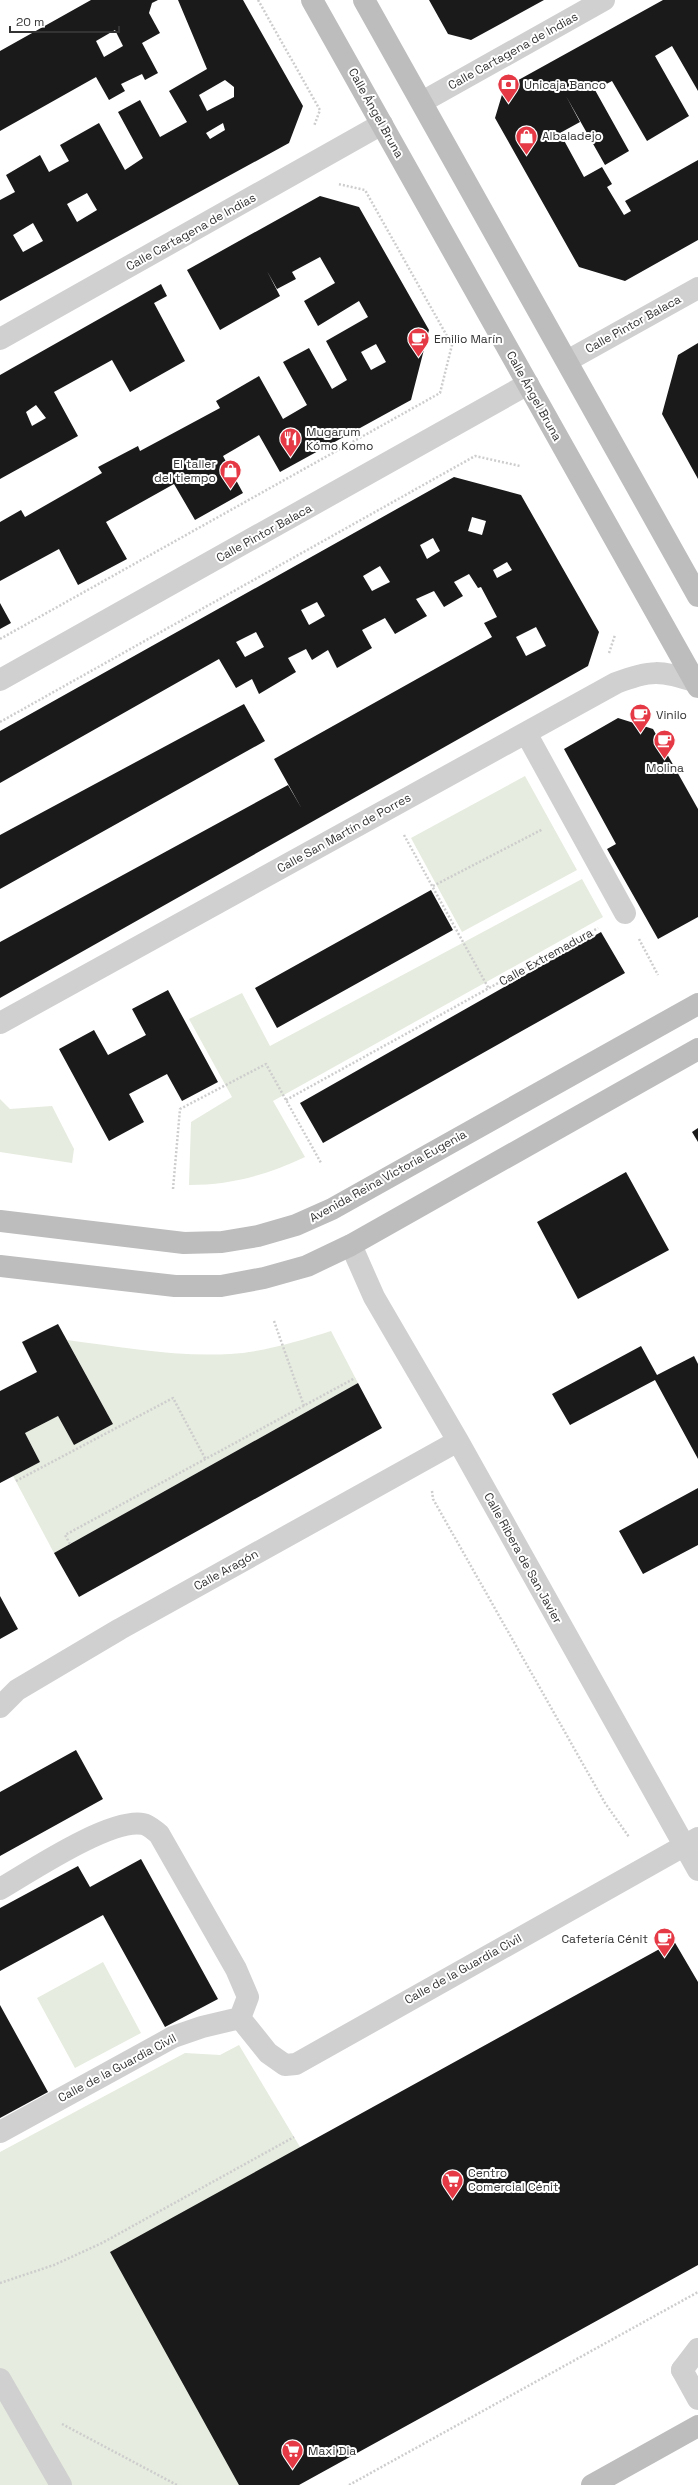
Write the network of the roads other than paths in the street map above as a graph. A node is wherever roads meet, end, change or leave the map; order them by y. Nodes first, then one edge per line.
1 (312, 0) edge
2 (364, 0) edge
3 (604, 0) edge
4 (422, 102) junction
5 (382, 124) junction
6 (698, 288) edge
7 (0, 339) edge
8 (567, 361) junction
9 (528, 384) junction
10 (698, 596) edge
11 (0, 680) edge
12 (697, 685) edge
13 (526, 733) junction
14 (625, 913) road end
15 (698, 1004) edge
16 (0, 1023) edge
17 (698, 1050) edge
18 (0, 1221) edge
19 (350, 1245) junction
20 (0, 1266) edge
21 (458, 1441) junction
22 (0, 1707) edge
23 (691, 1842) edge
24 (698, 1870) edge
25 (0, 1889) edge
26 (240, 2018) junction
27 (0, 2132) edge
28 (698, 2349) edge
29 (0, 2379) edge
30 (698, 2399) edge
31 (698, 2426) edge
32 (61, 2485) edge
33 (592, 2485) edge

1 - 5 main road, Calle Ángel Bruna
2 - 4 main road
3 - 4 street, Calle Cartagena de Indias
4 - 8 main road
5 - 7 street, Calle Cartagena de Indias
5 - 9 main road, Calle Ángel Bruna
6 - 8 street, Calle Pintor Balaca
8 - 10 main road
9 - 11 street, Calle Pintor Balaca
9 - 12 main road, Calle Ángel Bruna
12 - 13 street, Calle San Martín de Porres
13 - 14 street
13 - 16 street, Calle San Martín de Porres
15 - 18 main road, Avenida Reina Victoria Eugenia
17 - 19 main road
19 - 20 main road
19 - 21 street, Calle Ribera de San Javier
21 - 22 street, Calle Aragón
21 - 23 street, Calle Ribera de San Javier
23 - 24 street, Calle Ribera de San Javier
23 - 26 street, Calle de la Guardia Civil
25 - 26 street
26 - 27 street, Calle de la Guardia Civil
28 - 30 street
29 - 32 street
31 - 33 main road

